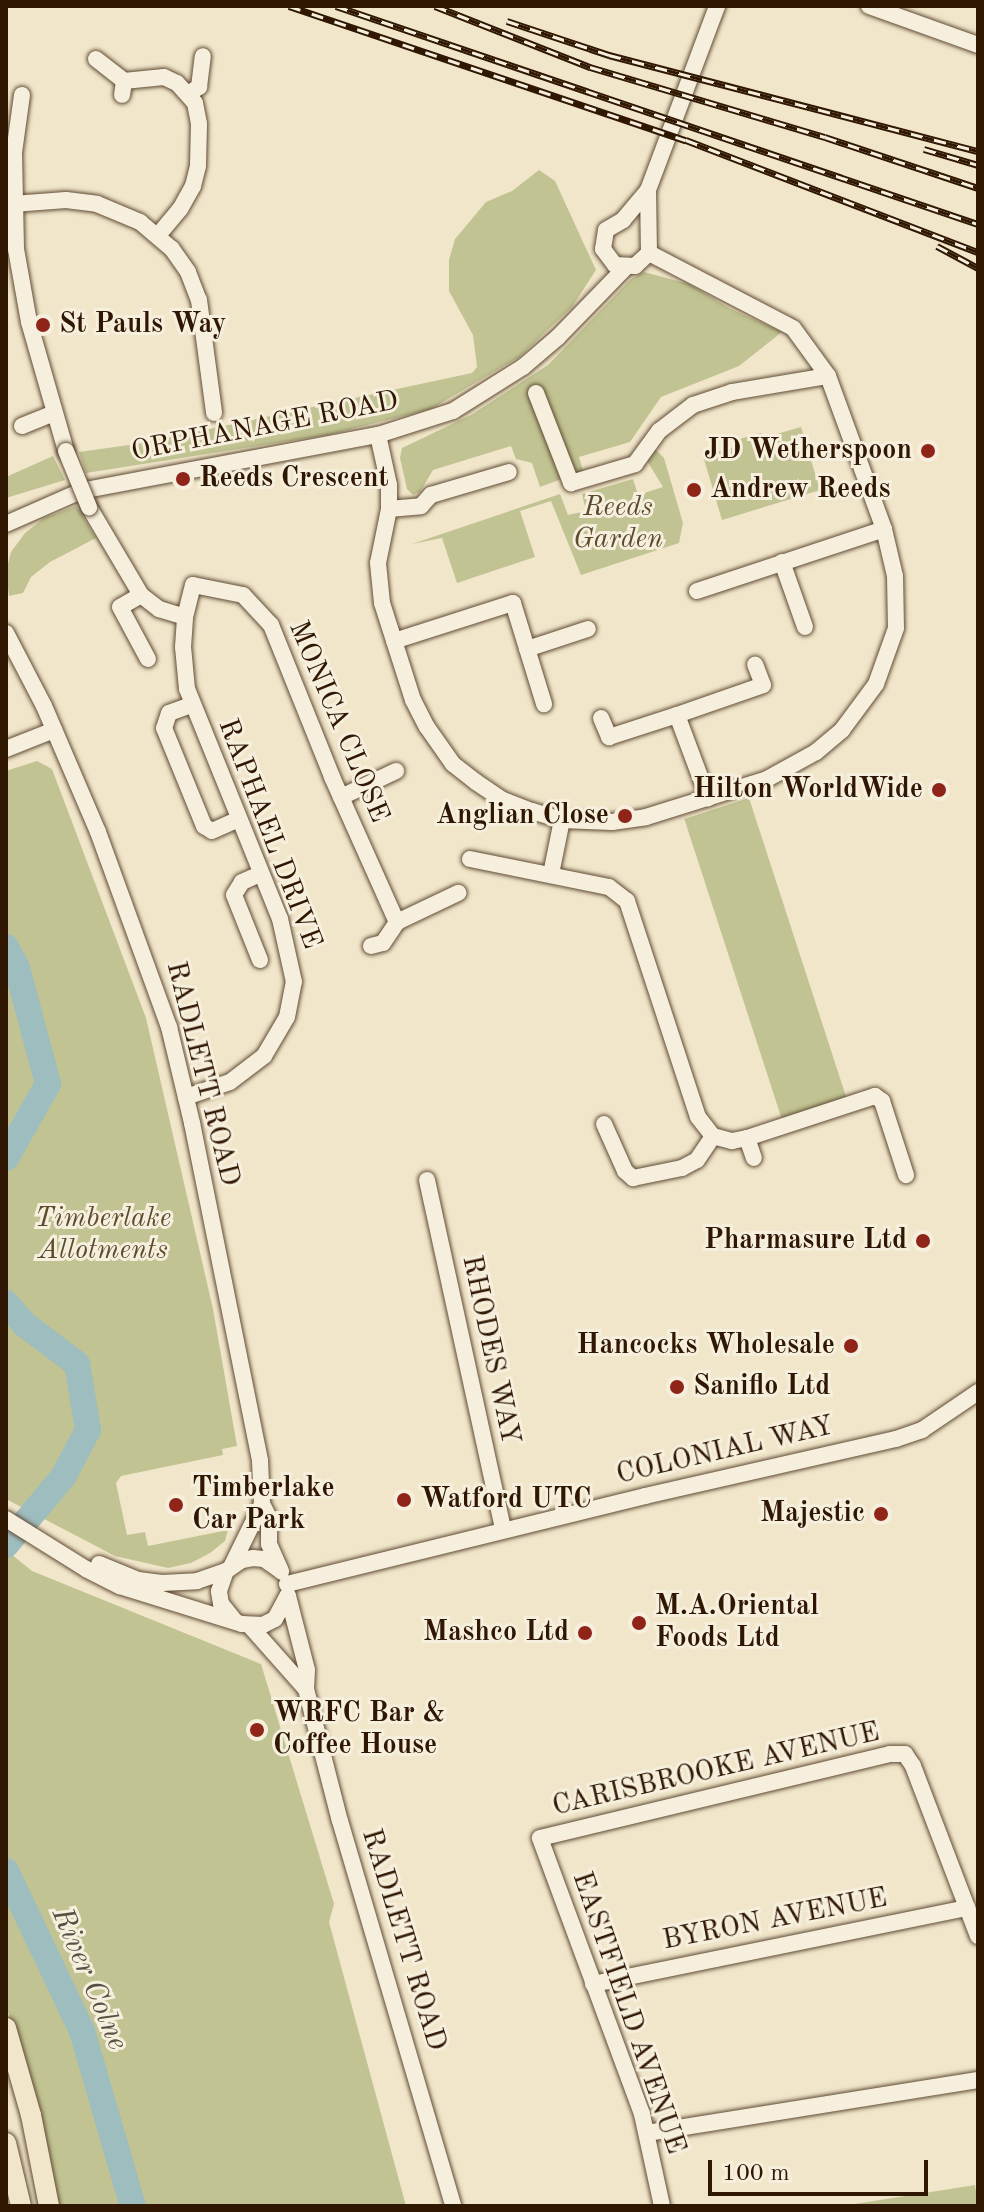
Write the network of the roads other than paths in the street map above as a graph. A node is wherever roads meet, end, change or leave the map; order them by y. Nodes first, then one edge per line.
1 (717, 6) edge
2 (869, 6) edge
3 (978, 45) edge
4 (203, 56) dead end
5 (96, 59) dead end
6 (189, 93) junction
7 (22, 95) dead end
8 (648, 190) junction
9 (13, 204) junction
10 (623, 220) junction
11 (647, 231) junction
12 (158, 235) junction
13 (649, 253) junction
14 (607, 258) junction
15 (625, 268) junction
16 (594, 296) junction
17 (828, 376) junction
18 (536, 393) dead end
19 (55, 413) junction
20 (214, 413) dead end
21 (22, 426) dead end
22 (378, 435) junction
23 (509, 472) dead end
24 (389, 509) junction
25 (6, 524) edge
26 (884, 529) junction
27 (782, 562) junction
28 (193, 585) joint
29 (697, 591) dead end
30 (141, 595) junction
31 (185, 617) junction
32 (805, 627) dead end
33 (896, 628) junction
34 (913, 628) dead end
35 (588, 629) dead end
36 (6, 633) edge
37 (394, 641) junction
38 (527, 649) junction
39 (148, 659) dead end
40 (755, 664) dead end
41 (544, 704) dead end
42 (191, 705) junction
43 (677, 715) junction
44 (601, 718) dead end
45 (54, 730) junction
46 (6, 749) edge
47 (396, 771) dead end
48 (341, 797) junction
49 (708, 798) junction
50 (237, 820) junction
51 (562, 820) junction
52 (470, 859) dead end
53 (260, 874) junction
54 (551, 874) junction
55 (458, 893) dead end
56 (397, 922) junction
57 (371, 946) dead end
58 (260, 960) dead end
59 (186, 1097) junction
60 (604, 1124) dead end
61 (713, 1136) junction
62 (747, 1138) junction
63 (754, 1158) dead end
64 (906, 1175) dead end
65 (427, 1180) dead end
66 (978, 1392) edge
67 (262, 1504) junction
68 (6, 1506) edge
69 (6, 1519) edge
70 (503, 1530) junction
71 (62, 1548) junction
72 (229, 1568) junction
73 (286, 1583) junction
74 (242, 1624) junction
75 (306, 1689) junction
76 (540, 1838) joint
77 (967, 1908) junction
78 (978, 1936) edge
79 (593, 1984) junction
80 (6, 2028) edge
81 (978, 2080) edge
82 (647, 2133) junction
83 (6, 2143) edge
84 (21, 2206) edge
85 (49, 2206) edge
86 (453, 2206) edge
87 (662, 2206) edge

1 - 8 street, ORPHANAGE ROAD
2 - 3 street
4 - 6 street
5 - 6 street
6 - 12 street
7 - 9 street
8 - 10 street, ORPHANAGE ROAD
8 - 11 street, ORPHANAGE ROAD
9 - 12 street
9 - 19 street
10 - 11 street
10 - 14 street, ORPHANAGE ROAD
11 - 13 street, ORPHANAGE ROAD
12 - 20 street
13 - 15 street, ORPHANAGE ROAD
13 - 17 street
14 - 15 street
14 - 16 street, ORPHANAGE ROAD
15 - 16 street, ORPHANAGE ROAD
16 - 22 street, ORPHANAGE ROAD
17 - 18 street
17 - 26 street
19 - 21 street
19 - 30 street, bridge
22 - 24 street
22 - 25 street, ORPHANAGE ROAD
23 - 24 street
24 - 37 street
26 - 27 street
26 - 33 street
27 - 29 street
27 - 32 street
28 - 31 street, RAPHAEL DRIVE
28 - 48 street, MONICA CLOSE
30 - 31 street
30 - 39 street
31 - 42 street, RAPHAEL DRIVE
33 - 34 street
33 - 49 street
35 - 38 street
36 - 45 street, RADLETT ROAD
37 - 38 street
37 - 51 street
38 - 41 street
40 - 43 street
42 - 50 street, RAPHAEL DRIVE
42 - 50 street
43 - 44 street
43 - 49 street
45 - 46 street
45 - 59 street, RADLETT ROAD
47 - 48 street
48 - 56 street, MONICA CLOSE
49 - 51 street
50 - 53 street, RAPHAEL DRIVE
51 - 54 street
52 - 54 street
53 - 58 street
53 - 59 street, RAPHAEL DRIVE
54 - 61 street
55 - 56 street
56 - 57 street
59 - 67 street, RADLETT ROAD
60 - 61 street
61 - 62 street
62 - 63 street
62 - 64 street
65 - 70 street, RHODES WAY
66 - 70 street, COLONIAL WAY
67 - 72 street, RADLETT ROAD
67 - 73 street, RADLETT ROAD
68 - 71 street
69 - 71 street
70 - 73 street, COLONIAL WAY
71 - 72 street
71 - 74 street
72 - 73 street
72 - 74 street
73 - 74 street
73 - 75 street, RADLETT ROAD
74 - 75 street, RADLETT ROAD
75 - 86 street, RADLETT ROAD
76 - 77 street, CARISBROOKE AVENUE
76 - 79 street, EASTFIELD AVENUE
77 - 78 street
77 - 79 street, BYRON AVENUE
79 - 82 street, EASTFIELD AVENUE
80 - 85 main road
81 - 82 street
82 - 87 street, EASTFIELD AVENUE
83 - 84 main road

